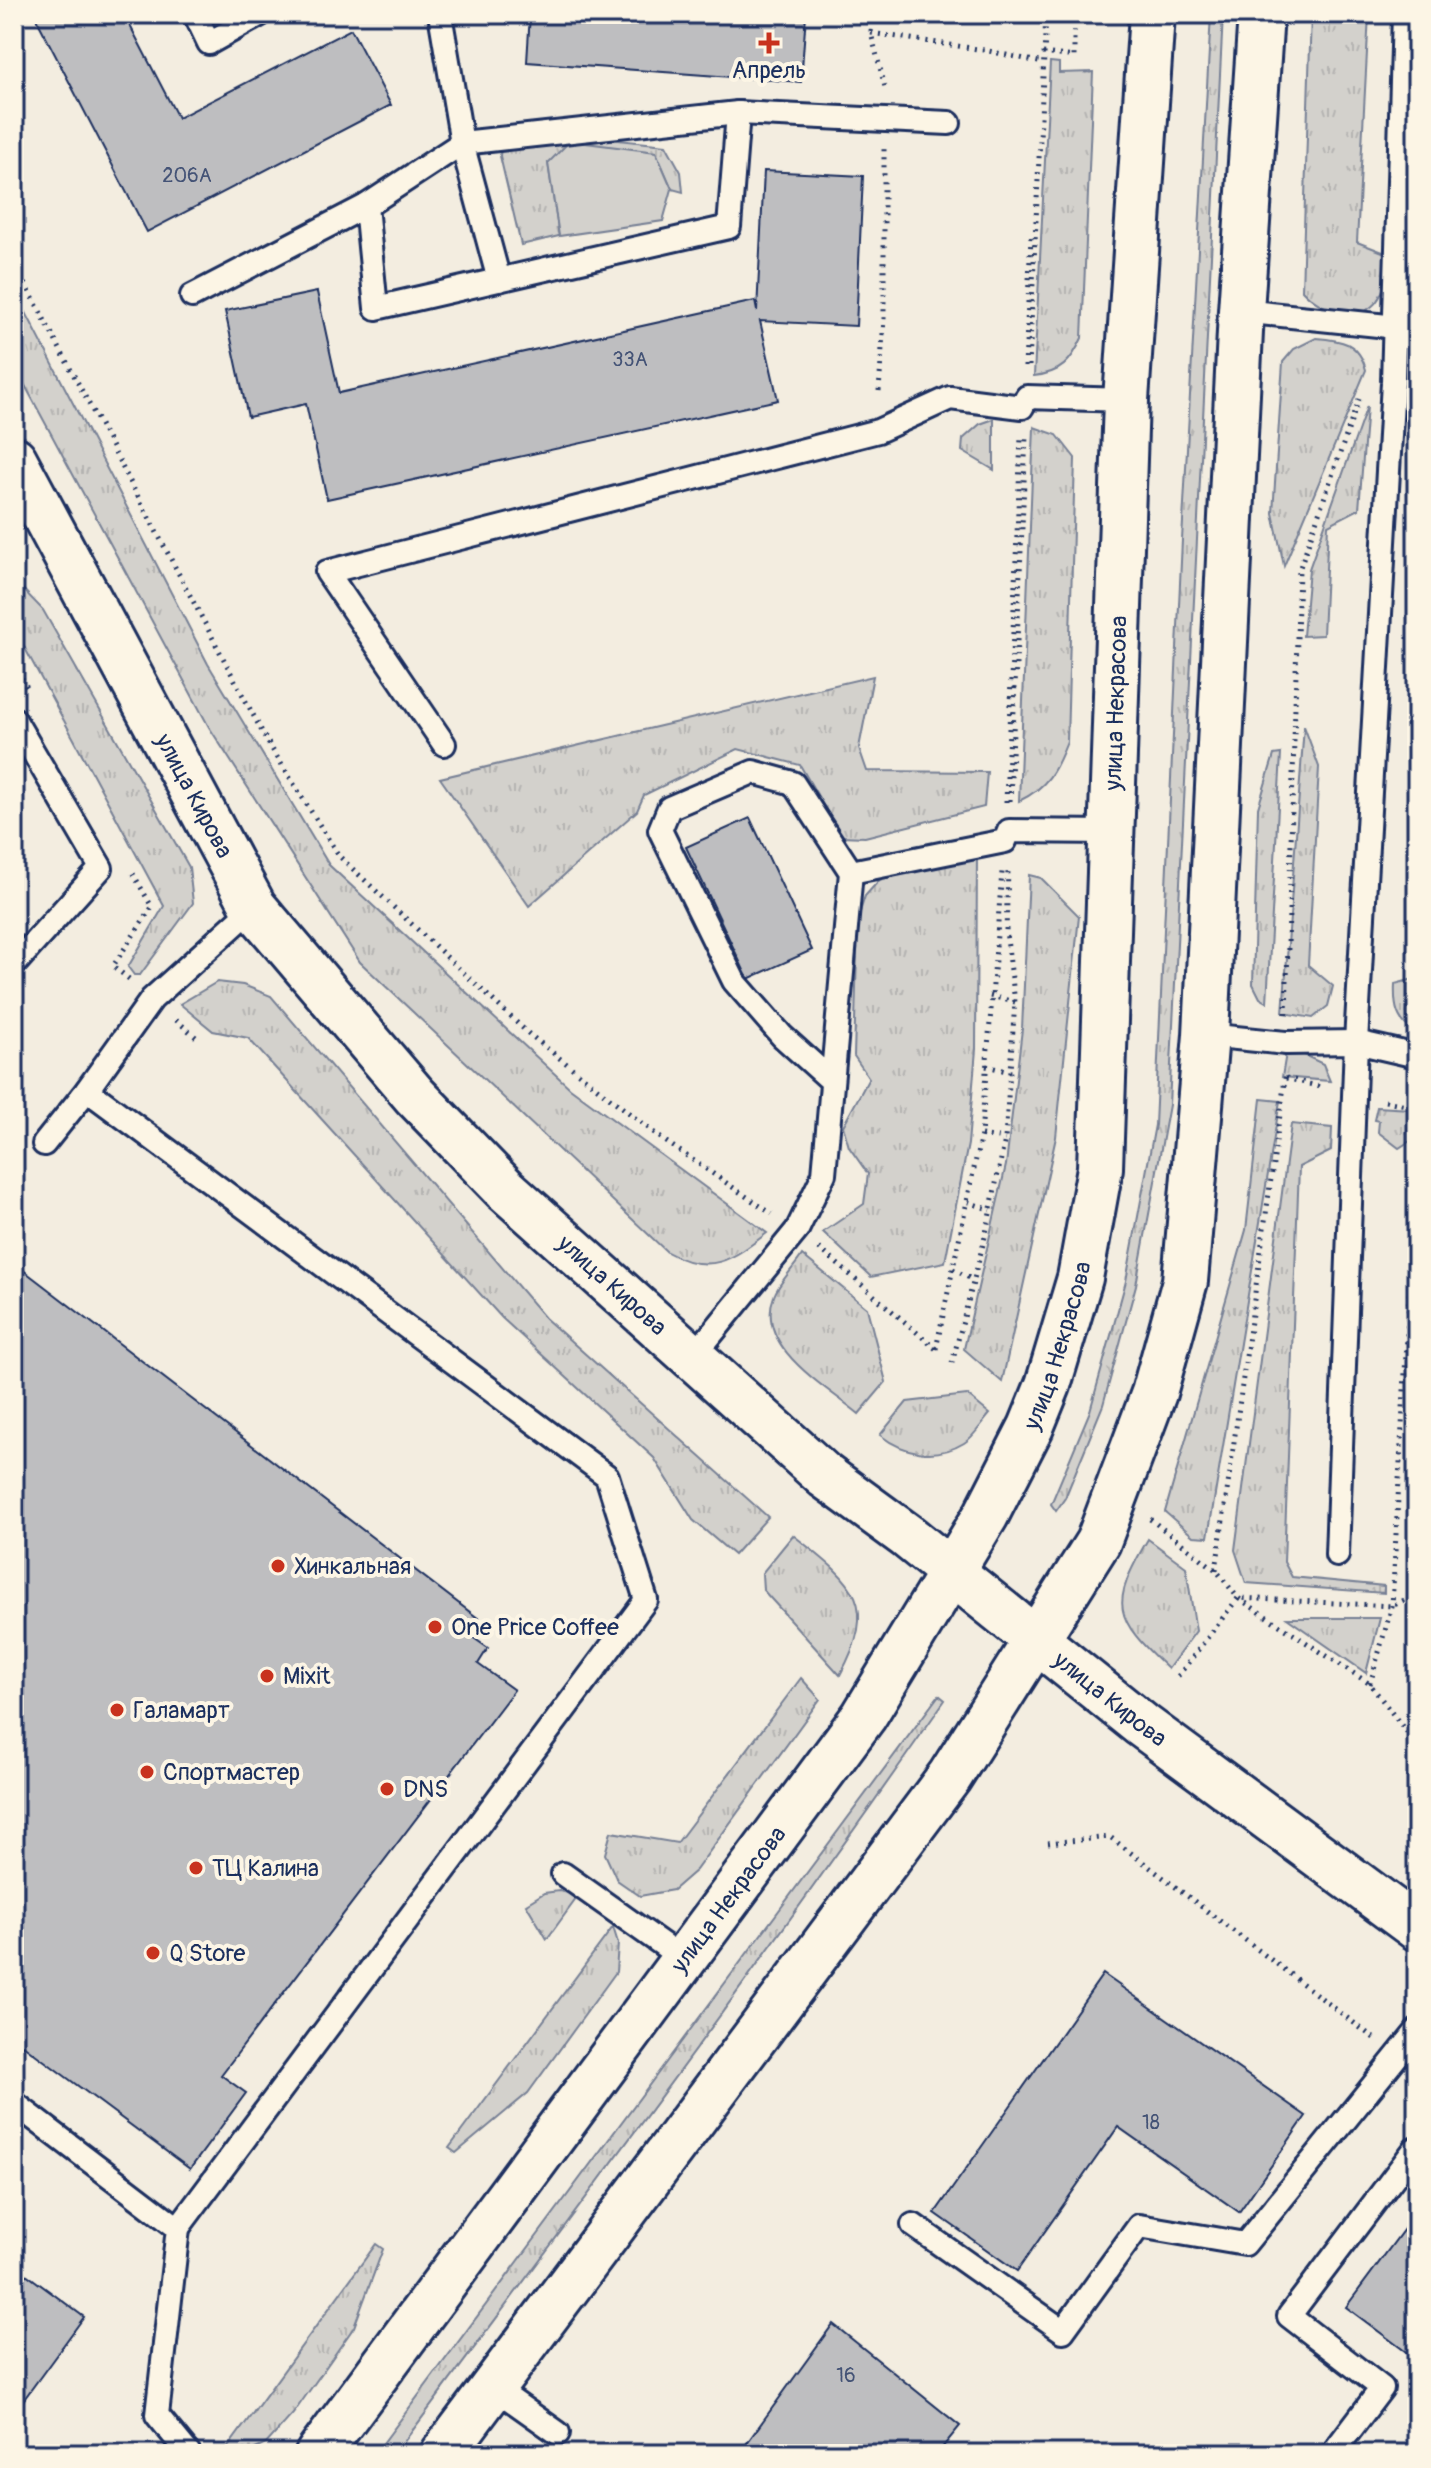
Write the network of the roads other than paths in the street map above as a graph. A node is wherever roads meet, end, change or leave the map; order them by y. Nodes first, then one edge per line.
1 (195, 14) edge
2 (261, 14) edge
3 (440, 14) edge
4 (1152, 14) edge
5 (1261, 14) edge
6 (1404, 14) edge
7 (738, 113) junction
8 (949, 123) dead end
9 (462, 143) junction
10 (366, 206) junction
11 (499, 280) junction
12 (192, 296) dead end
13 (1241, 311) junction
14 (1393, 326) junction
15 (1417, 329) edge
16 (1126, 400) junction
17 (14, 459) edge
18 (14, 719) edge
19 (444, 744) dead end
20 (1110, 832) junction
21 (851, 872) junction
22 (254, 907) junction
23 (14, 965) edge
24 (1206, 1035) junction
25 (1356, 1042) junction
26 (1417, 1056) edge
27 (832, 1081) junction
28 (87, 1090) junction
29 (44, 1144) dead end
30 (692, 1358) junction
31 (1337, 1555) dead end
32 (950, 1571) junction
33 (1038, 1641) junction
34 (563, 1874) dead end
35 (1417, 1928) edge
36 (686, 1961) junction
37 (1417, 2031) edge
38 (18, 2106) dead end
39 (1415, 2149) edge
40 (913, 2225) dead end
41 (178, 2228) junction
42 (493, 2387) junction
43 (558, 2433) dead end
44 (189, 2454) edge
45 (318, 2454) edge
46 (443, 2454) edge
47 (1332, 2454) edge

1 - 2 lane
3 - 9 lane
4 - 16 main road, улица Некрасова
5 - 13 main road
6 - 14 lane
7 - 8 lane
7 - 9 lane
7 - 11 lane
9 - 10 lane
9 - 11 lane
10 - 11 lane
10 - 12 lane
13 - 14 lane
13 - 24 main road
14 - 15 lane
14 - 25 lane
16 - 19 lane
16 - 20 main road, улица Некрасова
17 - 22 main road, улица Кирова
18 - 23 lane
20 - 21 lane
20 - 32 main road, улица Некрасова
21 - 27 lane
21 - 27 lane
22 - 28 lane
22 - 30 main road, улица Кирова
24 - 25 lane
24 - 33 main road
25 - 26 lane
25 - 31 lane
27 - 30 lane
28 - 29 lane
28 - 41 lane
30 - 32 main road, улица Кирова
32 - 33 main road, улица Кирова
32 - 36 main road, улица Некрасова
33 - 35 main road, улица Кирова
33 - 42 main road
34 - 36 lane
36 - 45 main road, улица Некрасова
37 - 40 lane
38 - 41 lane
39 - 47 lane
41 - 44 lane
42 - 43 lane
42 - 46 main road

